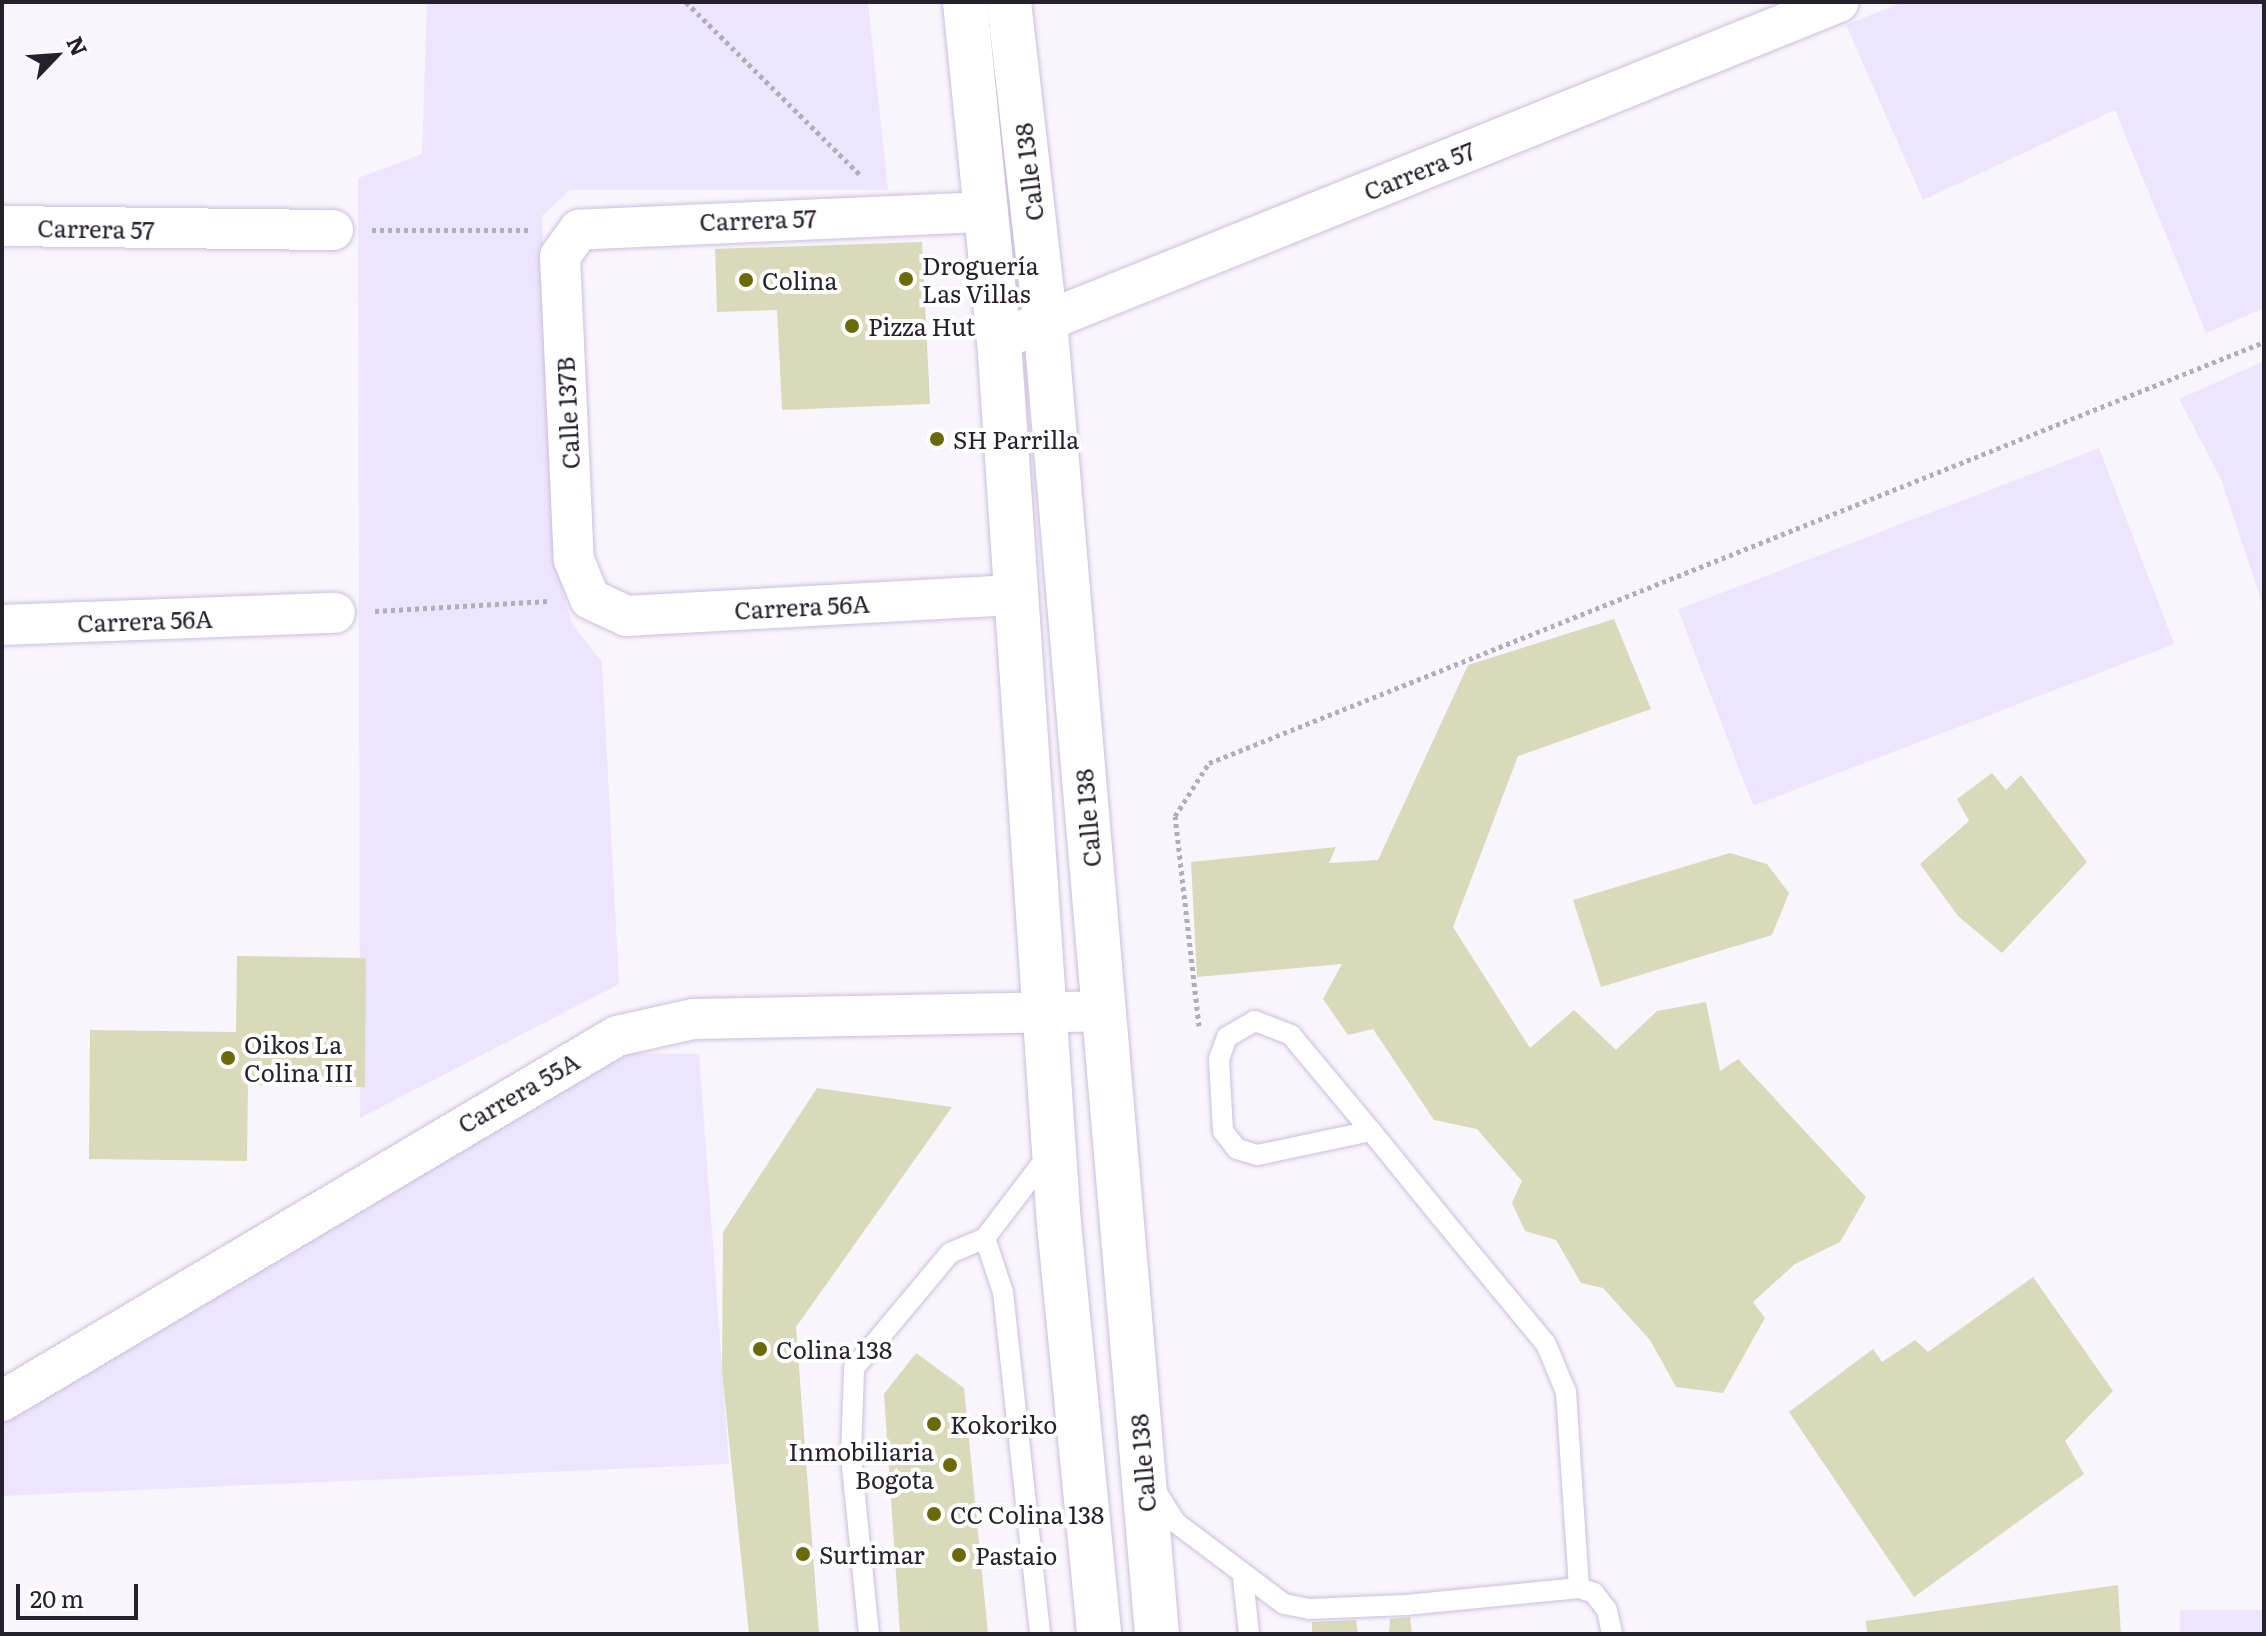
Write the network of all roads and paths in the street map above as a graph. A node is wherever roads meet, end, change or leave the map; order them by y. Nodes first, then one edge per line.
1 (686, 2) edge
2 (965, 2) edge
3 (1009, 2) edge
4 (1839, 2) edge
5 (984, 212) junction
6 (903, 215) junction
7 (2, 226) edge
8 (333, 230) joint
9 (579, 230) junction
10 (1045, 320) junction
11 (999, 340) junction
12 (2264, 342) edge
13 (1017, 595) junction
14 (590, 599) junction
15 (335, 613) joint
16 (2, 625) edge
17 (1048, 1010) junction
18 (1103, 1011) junction
19 (1219, 1059) junction
20 (1371, 1131) junction
21 (1054, 1147) junction
22 (985, 1238) junction
23 (2, 1401) edge
24 (1142, 1469) junction
25 (1243, 1578) junction
26 (1579, 1588) junction
27 (869, 1634) edge
28 (1040, 1634) edge
29 (1099, 1634) edge
30 (1157, 1634) edge
31 (1249, 1634) edge
32 (1612, 1634) edge

1 - 6 path
2 - 5 main road, Calle 138
3 - 10 main road, Calle 138
4 - 10 street, Carrera 57
5 - 6 street, Carrera 57
5 - 11 main road, Calle 138
6 - 9 street, Carrera 57
7 - 8 street, Carrera 57
8 - 9 path
9 - 14 street, Calle 137B
10 - 11 street, Carrera 57
10 - 18 main road, Calle 138
11 - 13 main road, Calle 138
12 - 19 path
13 - 14 street, Carrera 56A
13 - 17 main road, Calle 138
14 - 15 path
15 - 16 street, Carrera 56A
17 - 18 street, Carrera 55A
17 - 21 main road, Calle 138
17 - 23 street, Carrera 55A
18 - 24 main road, Calle 138
19 - 20 lane
19 - 20 lane
20 - 26 lane
21 - 22 lane
21 - 29 main road, Calle 138
22 - 27 lane
22 - 28 lane
24 - 25 lane
24 - 30 main road, Calle 138
25 - 26 lane
25 - 31 lane
26 - 32 lane

